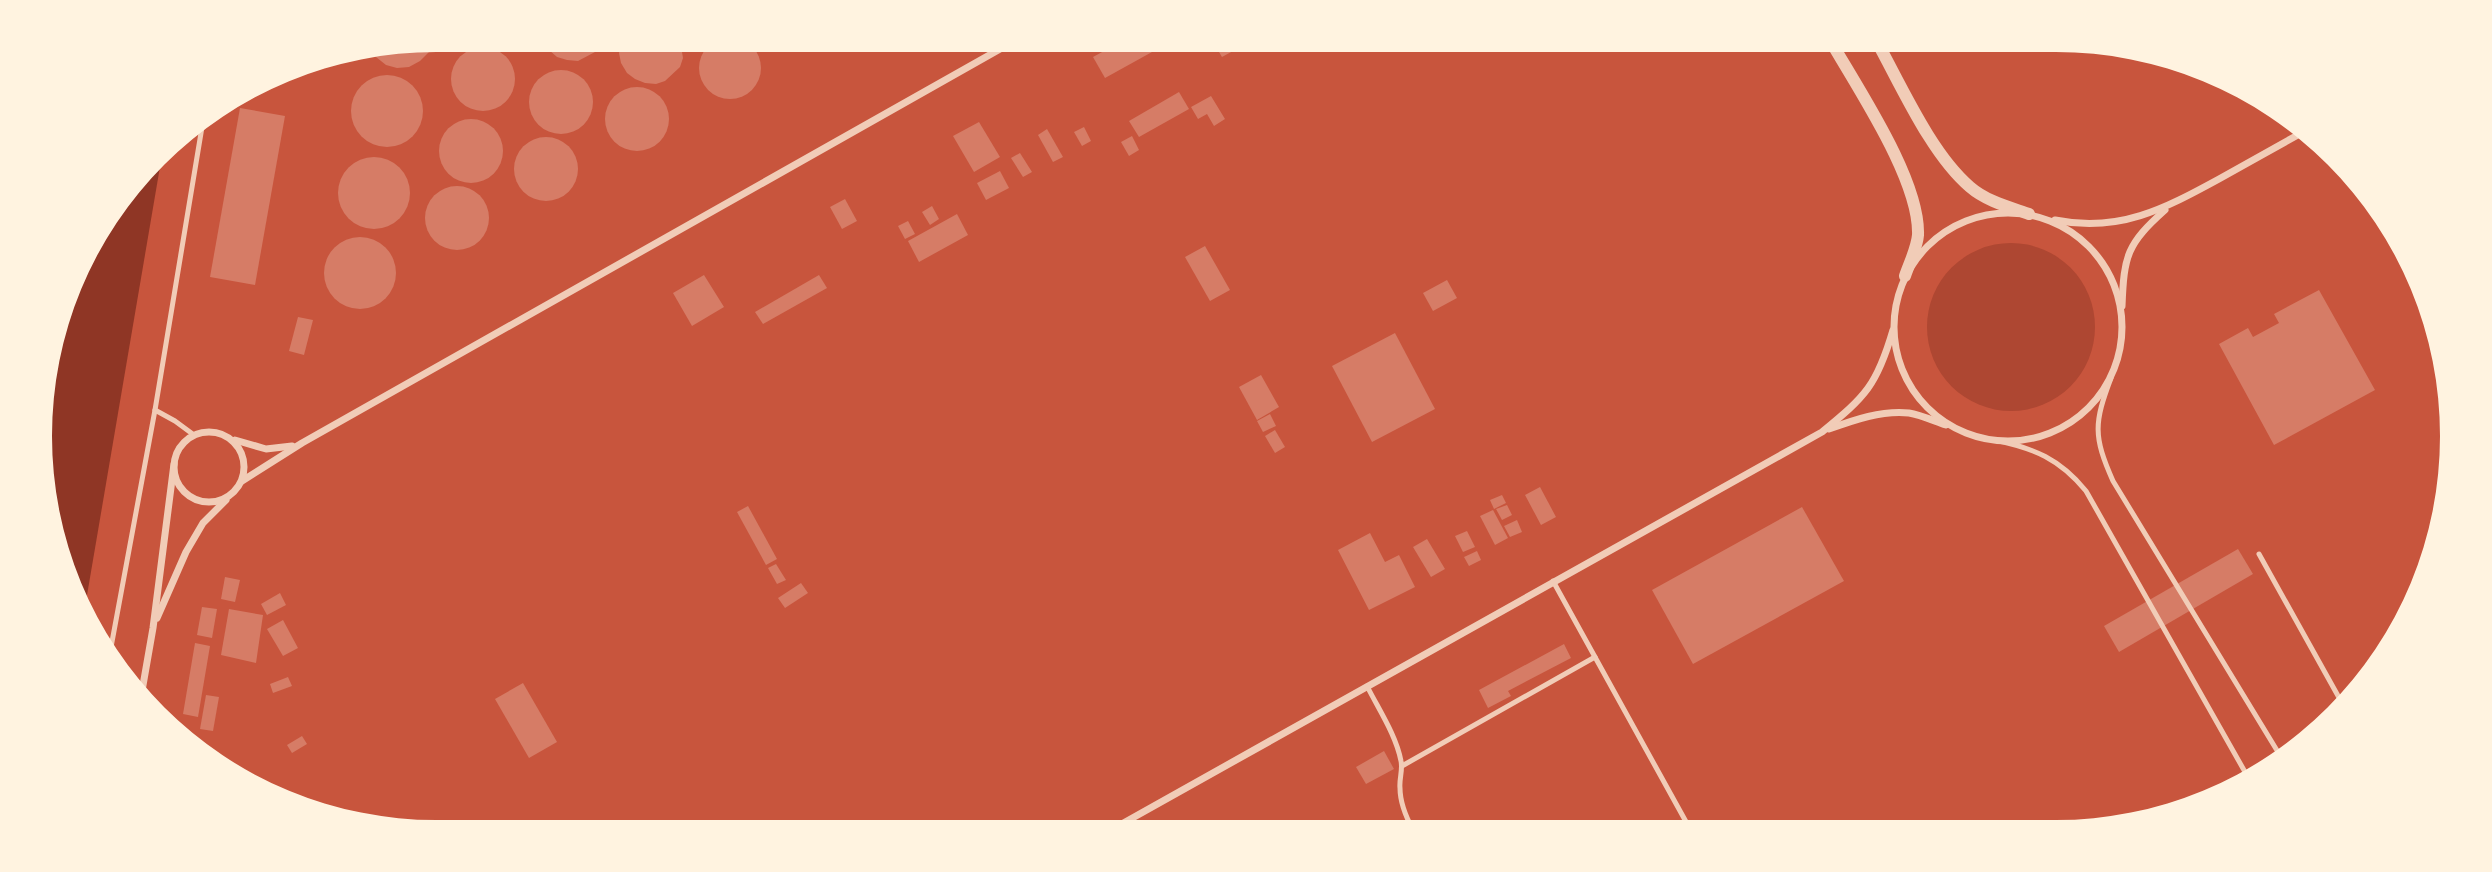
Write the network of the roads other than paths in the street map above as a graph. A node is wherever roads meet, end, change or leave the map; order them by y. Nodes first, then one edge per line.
1 (993, 53) edge
2 (1837, 53) edge
3 (1883, 53) edge
4 (201, 134) edge
5 (2295, 137) edge
6 (2169, 207) junction
7 (2035, 216) junction
8 (1905, 276) junction
9 (2122, 315) junction
10 (1893, 330) junction
11 (2111, 378) junction
12 (155, 410) junction
13 (1952, 427) junction
14 (1822, 432) junction
15 (194, 435) junction
16 (231, 438) junction
17 (1994, 440) junction
18 (303, 443) junction
19 (174, 464) junction
20 (242, 481) junction
21 (232, 495) junction
22 (2259, 554) dead end
23 (1553, 581) junction
24 (153, 628) junction
25 (112, 641) edge
26 (1595, 657) junction
27 (143, 683) edge
28 (1367, 686) junction
29 (2338, 696) edge
30 (2276, 749) edge
31 (1402, 765) junction
32 (2244, 770) edge
33 (1131, 819) edge
34 (1408, 819) edge
35 (1684, 819) edge

1 - 18 street
2 - 8 street
3 - 7 street
4 - 12 lane
5 - 6 street
6 - 7 street
6 - 9 street
7 - 8 street
7 - 9 street
8 - 10 street
9 - 11 street
10 - 13 street
10 - 14 street
11 - 17 street
11 - 30 lane
12 - 15 lane
12 - 25 lane
13 - 14 street
13 - 17 street
14 - 23 street
15 - 16 street
15 - 19 street
16 - 18 street
16 - 20 street
17 - 32 lane
18 - 20 street
19 - 21 street
19 - 24 street
20 - 21 street
21 - 24 street
22 - 29 lane
23 - 26 lane
23 - 28 street
24 - 27 street
26 - 31 lane
26 - 35 lane
28 - 31 lane
28 - 33 street
31 - 34 lane

